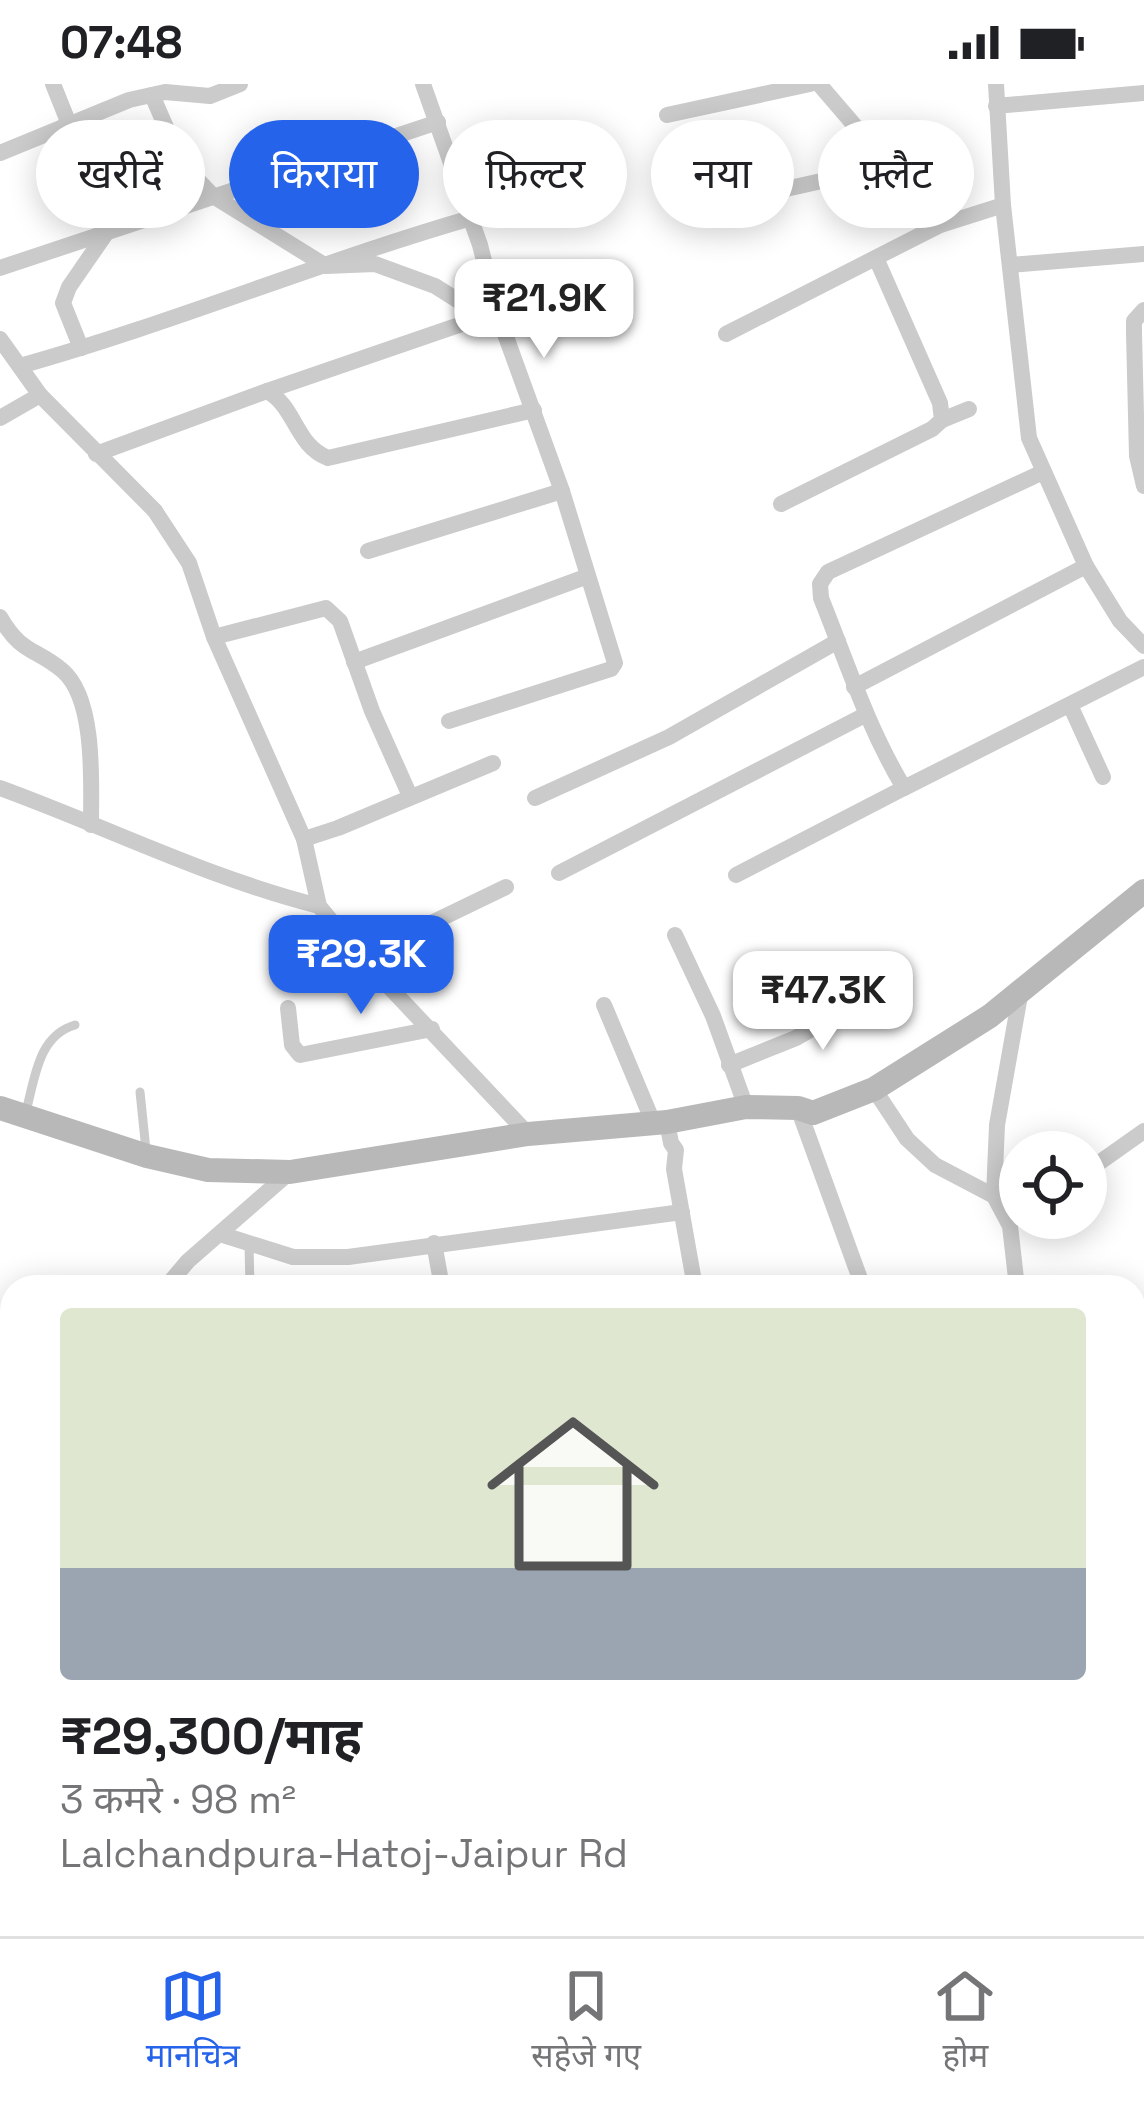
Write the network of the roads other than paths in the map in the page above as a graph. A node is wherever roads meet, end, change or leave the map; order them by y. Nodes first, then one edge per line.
1 (53, 84) edge
2 (240, 84) edge
3 (423, 84) edge
4 (810, 84) edge
5 (820, 84) edge
6 (996, 84) edge
7 (1144, 93) edge
8 (152, 95) junction
9 (996, 106) junction
10 (668, 115) dead end
11 (63, 120) edge
12 (82, 120) edge
13 (850, 120) edge
14 (438, 122) junction
15 (443, 137) edge
16 (36, 138) edge
17 (0, 153) edge
18 (213, 196) junction
19 (1003, 205) junction
20 (974, 214) edge
21 (443, 227) edge
22 (105, 228) edge
23 (473, 228) edge
24 (934, 228) edge
25 (107, 232) junction
26 (1144, 254) edge
27 (875, 258) junction
28 (326, 266) junction
29 (1010, 266) junction
30 (0, 268) edge
31 (1144, 310) edge
32 (491, 314) junction
33 (726, 334) dead end
34 (0, 340) edge
35 (80, 349) junction
36 (20, 366) junction
37 (267, 391) junction
38 (40, 395) junction
39 (970, 409) dead end
40 (534, 410) junction
41 (0, 418) edge
42 (942, 420) junction
43 (96, 454) junction
44 (1042, 472) junction
45 (1144, 486) edge
46 (562, 491) junction
47 (781, 504) dead end
48 (368, 550) dead end
49 (1086, 566) junction
50 (588, 576) junction
51 (0, 617) edge
52 (214, 637) junction
53 (838, 641) junction
54 (1144, 646) edge
55 (354, 662) junction
56 (1144, 667) edge
57 (854, 687) junction
58 (1070, 705) junction
59 (866, 715) junction
60 (449, 721) dead end
61 (493, 763) dead end
62 (1103, 777) dead end
63 (0, 788) edge
64 (904, 788) junction
65 (410, 796) junction
66 (535, 798) dead end
67 (91, 825) junction
68 (304, 839) junction
69 (559, 873) dead end
70 (736, 875) dead end
71 (506, 887) dead end
72 (1144, 891) edge
73 (319, 906) junction
74 (675, 935) dead end
75 (361, 957) junction
76 (889, 984) dead end
77 (1022, 989) junction
78 (604, 1005) dead end
79 (288, 1008) dead end
80 (75, 1024) dead end
81 (432, 1029) junction
82 (729, 1065) junction
83 (874, 1089) junction
84 (140, 1092) dead end
85 (746, 1107) junction
86 (798, 1108) junction
87 (12, 1111) edge
88 (663, 1129) junction
89 (1144, 1131) edge
90 (528, 1134) junction
91 (147, 1156) junction
92 (1107, 1157) edge
93 (290, 1172) junction
94 (999, 1195) edge
95 (994, 1196) junction
96 (682, 1212) junction
97 (220, 1234) junction
98 (434, 1243) junction
99 (249, 1245) junction
100 (178, 1275) edge
101 (250, 1275) edge
102 (440, 1275) edge
103 (693, 1275) edge
104 (858, 1275) edge
105 (1016, 1275) edge

1 - 11 street
2 - 8 street
3 - 14 street
4 - 10 street
5 - 13 street
6 - 9 street
7 - 9 street
8 - 12 street
8 - 18 street
9 - 19 street
14 - 15 street
14 - 18 street
16 - 17 street
18 - 25 street
18 - 28 street
19 - 20 street
19 - 29 street
21 - 28 street
22 - 25 street
23 - 32 street
24 - 27 street
25 - 30 street
25 - 35 street
26 - 29 street
27 - 33 street
27 - 42 street
28 - 32 street
28 - 35 street
29 - 44 street
31 - 45 street
32 - 37 street
32 - 40 street
34 - 36 street
35 - 36 street
36 - 38 street
37 - 40 street
37 - 43 street
38 - 41 street
38 - 43 street
39 - 42 street
40 - 46 street
42 - 47 street
43 - 52 street
44 - 49 street
44 - 53 street
46 - 48 street
46 - 50 street
49 - 54 street
49 - 57 street
50 - 55 street
50 - 60 street
51 - 67 street
52 - 55 street
52 - 68 street
53 - 57 street
53 - 66 street
55 - 65 street
56 - 58 street
57 - 59 street
58 - 62 street
58 - 64 street
59 - 64 street
59 - 69 street
61 - 65 street
63 - 67 street
64 - 70 street
65 - 68 street
67 - 73 street
68 - 73 street
71 - 75 street
72 - 77 street
73 - 75 street
74 - 82 street
75 - 81 street
76 - 82 street
77 - 83 street
77 - 95 street
78 - 88 street
79 - 81 street
80 - 87 lane
81 - 90 street
82 - 85 street
83 - 86 street
83 - 95 street
84 - 91 lane
85 - 86 street
85 - 88 street
86 - 104 street
87 - 91 street
88 - 90 street
88 - 96 street
89 - 92 street
90 - 93 street
91 - 93 street
93 - 97 street
94 - 95 street
95 - 105 street
96 - 98 street
96 - 103 street
97 - 99 street
97 - 100 street
98 - 99 street
98 - 102 street
99 - 101 lane

